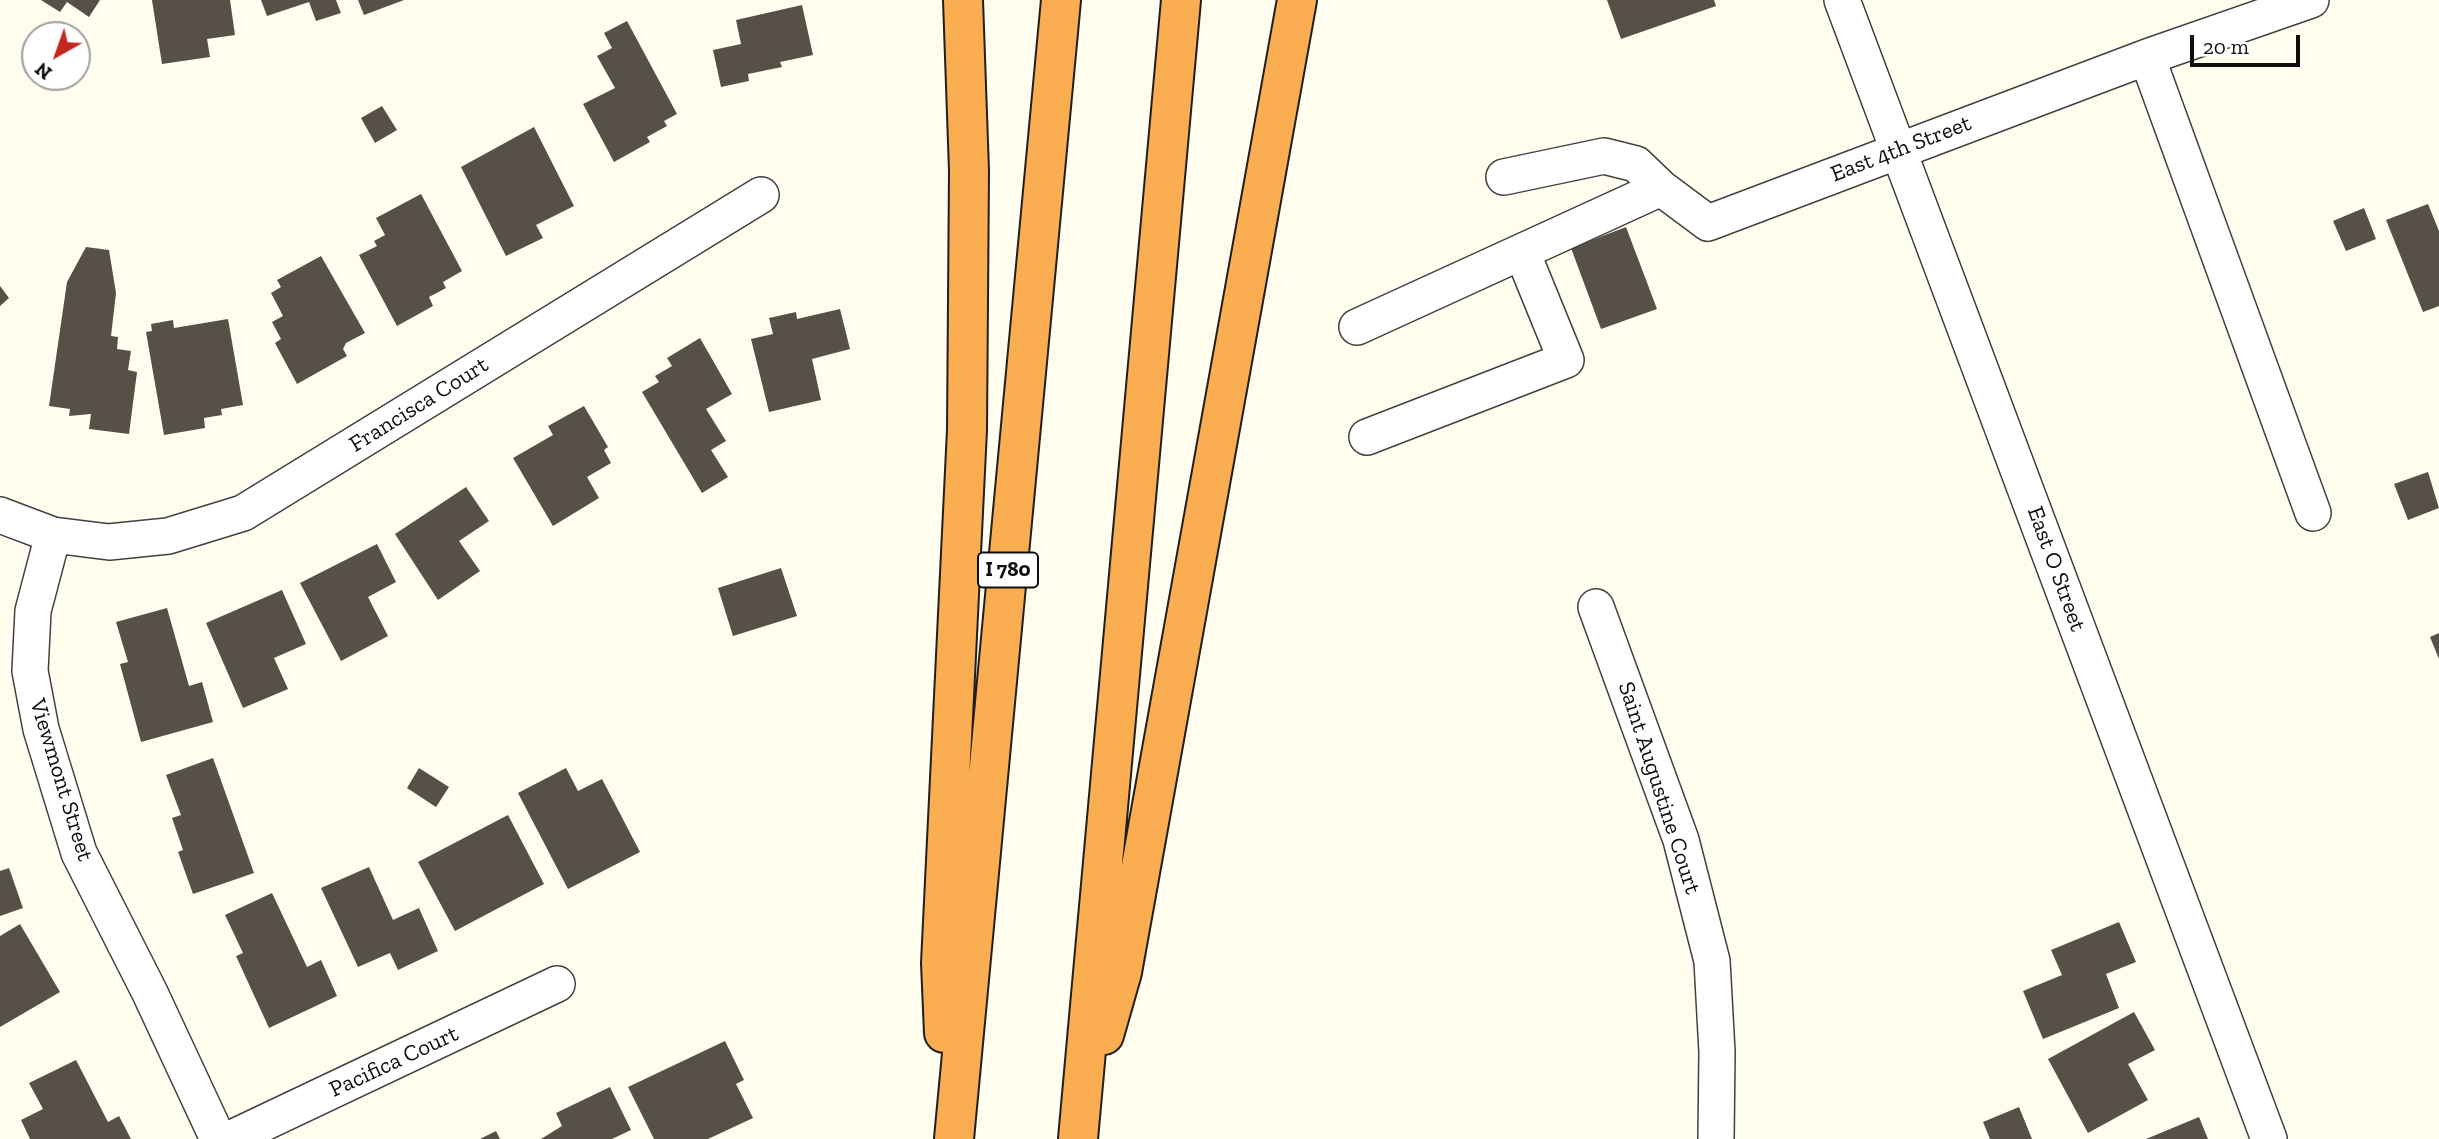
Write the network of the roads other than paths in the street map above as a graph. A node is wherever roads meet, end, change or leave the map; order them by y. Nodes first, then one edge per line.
1 (963, 0) edge
2 (1061, 0) edge
3 (1181, 0) edge
4 (1297, 0) edge
5 (1842, 0) edge
6 (2311, 0) edge
7 (2147, 57) junction
8 (1899, 149) junction
9 (1504, 177) dead end
10 (1661, 188) junction
11 (761, 195) dead end
12 (1522, 252) junction
13 (1357, 327) dead end
14 (1367, 437) dead end
15 (2313, 513) dead end
16 (0, 515) edge
17 (53, 535) junction
18 (1596, 607) dead end
19 (557, 984) dead end
20 (1079, 1125) edge
21 (218, 1139) edge
22 (230, 1139) edge
23 (948, 1139) edge
24 (954, 1139) edge
25 (1716, 1139) edge
26 (2269, 1139) edge

1 - 23 highway
2 - 24 highway, I 780
3 - 20 highway
4 - 20 highway
5 - 8 street, East O Street
6 - 7 street, East 4th Street
7 - 8 street, East 4th Street
7 - 15 street
8 - 10 street, East 4th Street
8 - 26 street, East O Street
9 - 10 street, East 4th Street
10 - 12 street
11 - 17 street, Francisca Court
12 - 13 street
12 - 14 street
16 - 17 street
17 - 21 street, Viewmont Street
18 - 25 street, Saint Augustine Court
19 - 22 street, Pacifica Court

